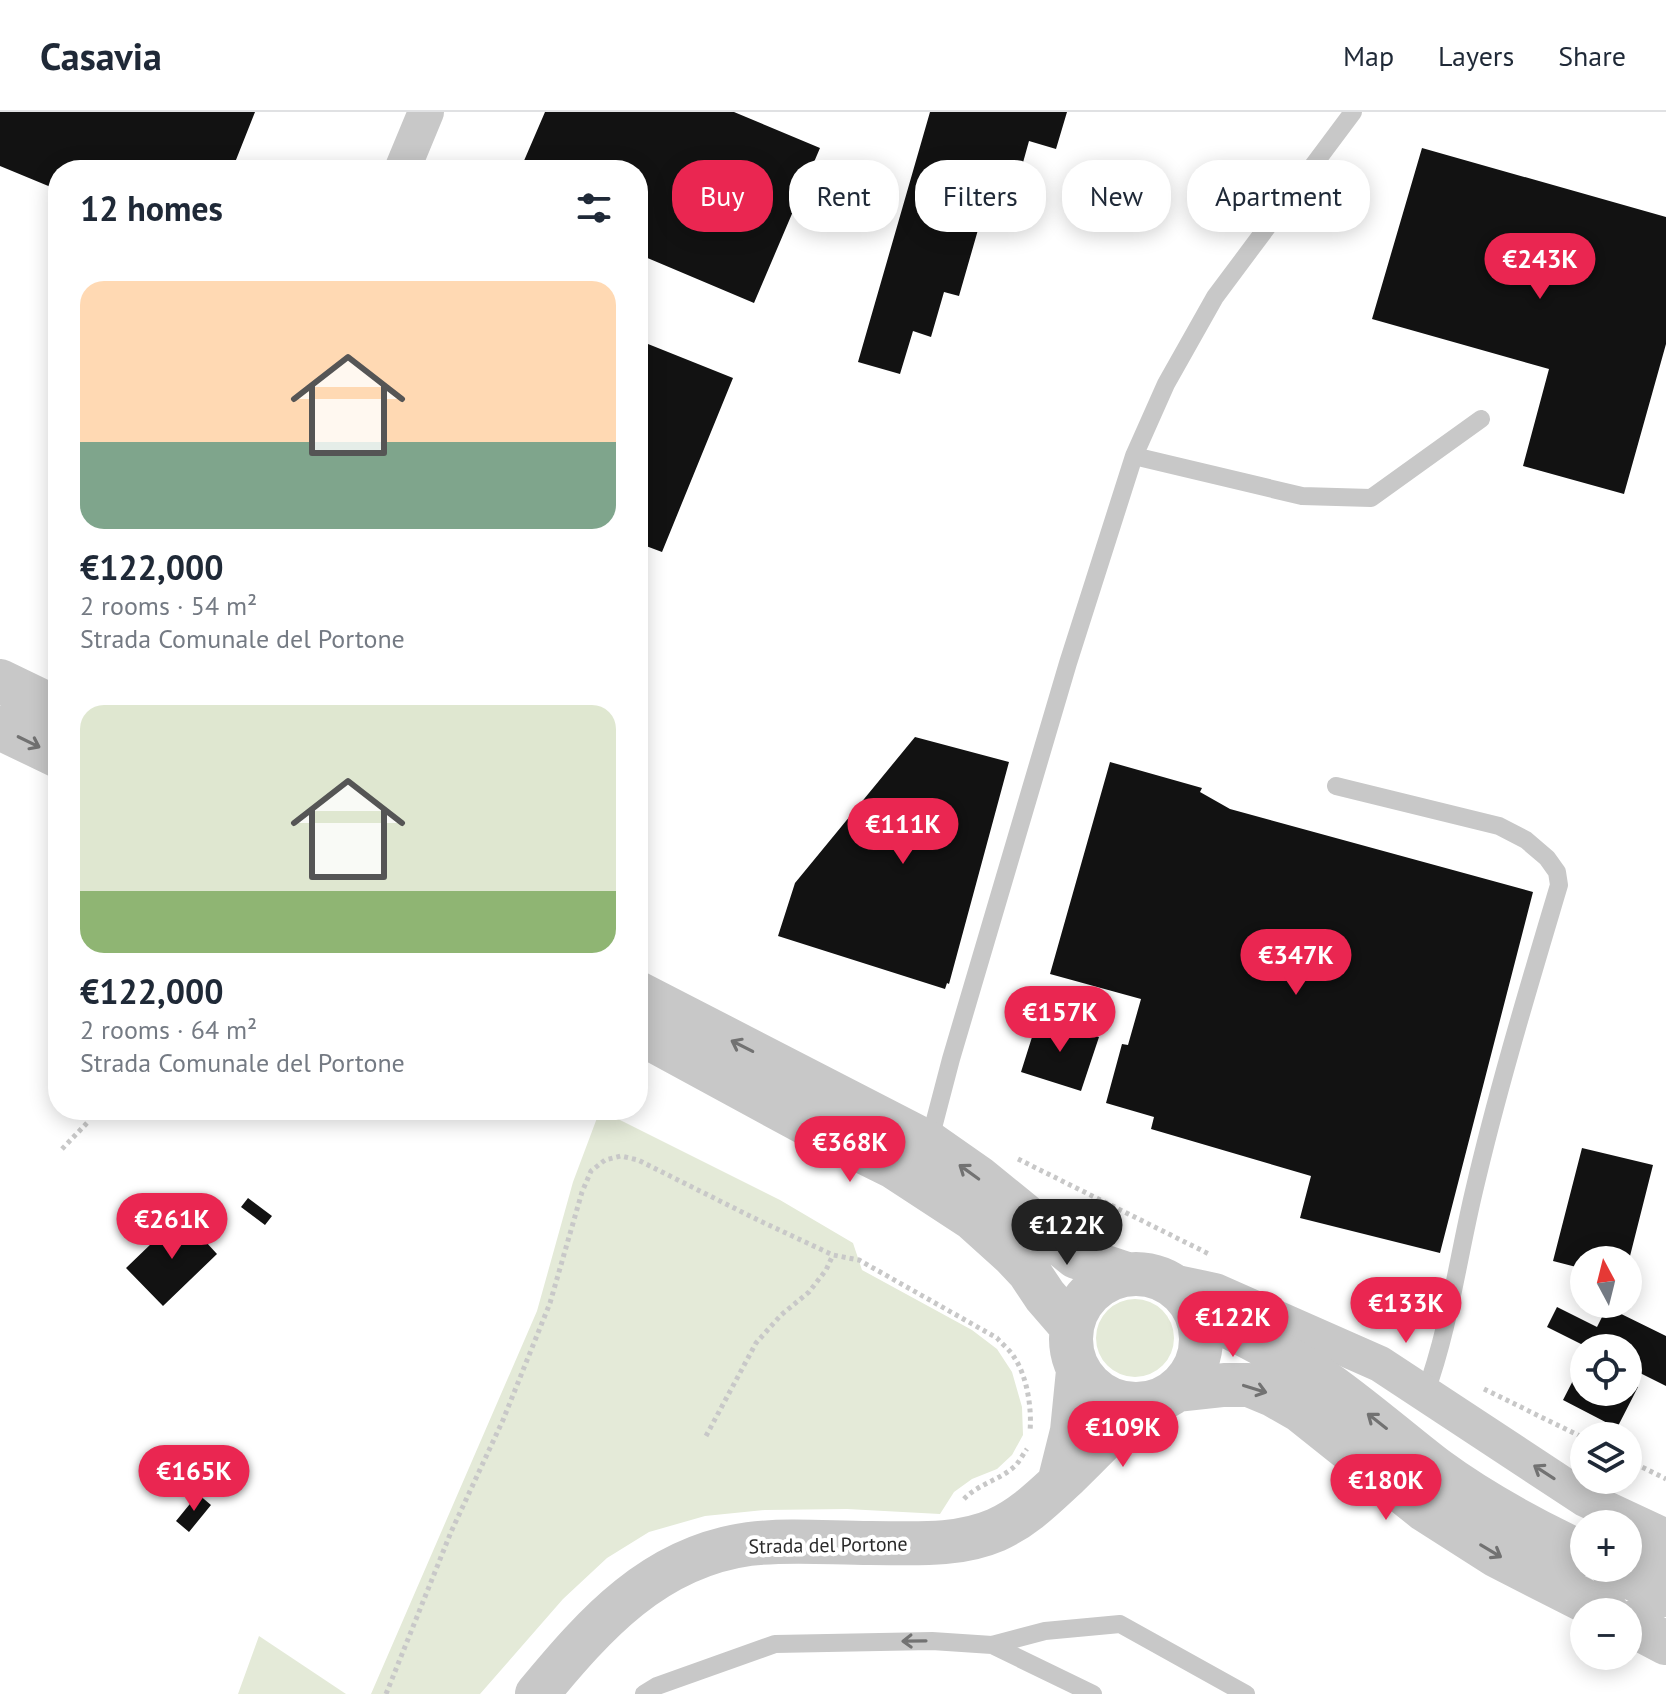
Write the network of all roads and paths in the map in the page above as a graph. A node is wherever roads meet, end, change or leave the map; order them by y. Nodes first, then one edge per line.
1 (426, 112) edge
2 (1353, 112) edge
3 (406, 160) edge
4 (1481, 419) dead end
5 (1134, 456) junction
6 (0, 681) edge
7 (48, 704) edge
8 (0, 728) edge
9 (48, 751) edge
10 (1336, 786) dead end
11 (648, 998) edge
12 (648, 1037) edge
13 (87, 1120) edge
14 (929, 1143) junction
15 (62, 1149) dead end
16 (1006, 1153) dead end
17 (833, 1255) junction
18 (1218, 1258) dead end
19 (1145, 1277) junction
20 (1194, 1309) junction
21 (1071, 1326) junction
22 (1078, 1371) junction
23 (1430, 1380) junction
24 (1178, 1390) junction
25 (1136, 1406) junction
26 (1570, 1433) edge
27 (706, 1436) dead end
28 (1642, 1467) edge
29 (1666, 1479) edge
30 (1059, 1483) junction
31 (964, 1539) junction
32 (1570, 1547) edge
33 (1645, 1552) edge
34 (1580, 1598) edge
35 (1642, 1630) edge
36 (1666, 1643) edge
37 (992, 1645) junction
38 (386, 1694) edge
39 (537, 1694) edge
40 (644, 1694) edge
41 (1093, 1694) edge
42 (1246, 1694) edge

1 - 3 street
2 - 5 lane
4 - 5 lane
5 - 14 lane
6 - 7 street
8 -> 9 street
10 - 23 lane
14 -> 11 street
12 - 21 street
13 - 15 path
19 -> 14 street
16 - 18 path
17 - 27 path
17 - 31 path
17 - 38 path
19 - 20 street
19 - 21 street
19 - 23 street
20 - 24 street
32 -> 20 street
21 - 22 street
22 - 25 street
22 - 30 street
23 - 26 path
33 -> 23 street
24 - 25 street
24 -> 34 street
25 - 30 street, Strada del Portone
28 - 29 path
30 - 31 street, Strada del Portone
31 - 39 street, Strada del Portone
35 - 36 street
37 -> 40 lane
37 - 41 lane
37 - 42 lane

